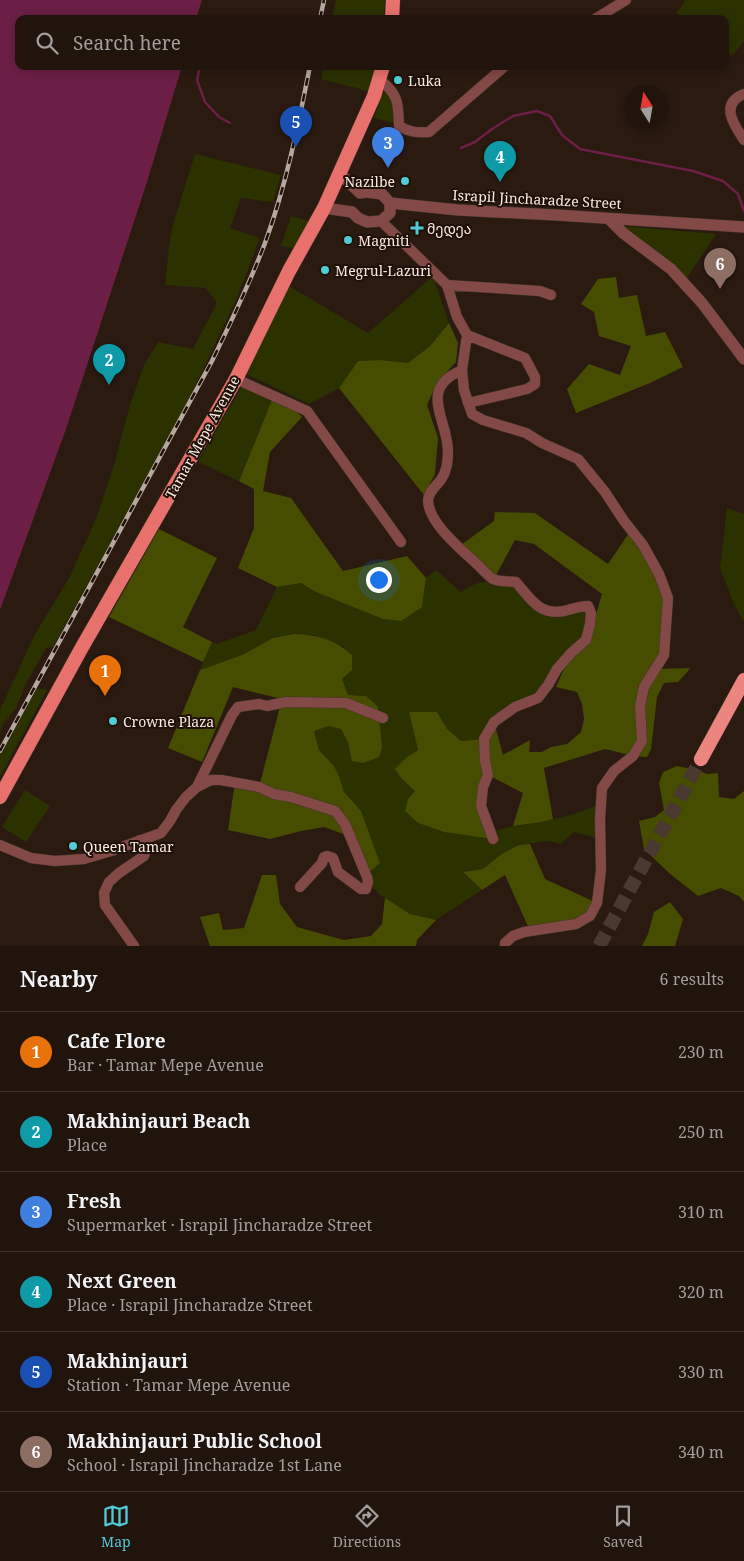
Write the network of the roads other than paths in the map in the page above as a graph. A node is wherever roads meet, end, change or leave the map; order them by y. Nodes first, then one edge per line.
1 (393, 0) edge
2 (626, 0) edge
3 (392, 15) edge
4 (602, 15) edge
5 (500, 70) edge
6 (381, 72) edge
7 (744, 94) edge
8 (744, 140) edge
9 (340, 174) junction
10 (360, 194) junction
11 (390, 203) junction
12 (324, 208) junction
13 (352, 212) junction
14 (609, 219) junction
15 (382, 221) junction
16 (744, 227) edge
17 (447, 284) junction
18 (551, 295) dead end
19 (468, 335) junction
20 (744, 359) edge
21 (462, 370) junction
22 (236, 379) junction
23 (468, 403) junction
24 (401, 542) dead end
25 (744, 680) edge
26 (383, 718) dead end
27 (701, 759) tunnel mouth
28 (197, 787) junction
29 (0, 797) edge
30 (493, 839) dead end
31 (140, 840) junction
32 (0, 845) edge
33 (300, 887) dead end
34 (134, 946) edge
35 (505, 946) edge

1 - 3 main road
2 - 4 street
5 - 6 street
6 - 9 main road, Tamar Mepe Avenue
7 - 8 street
9 - 10 street
9 - 12 main road, Tamar Mepe Avenue
10 - 11 street, Israpil Jincharadze Street
10 - 13 street
11 - 14 street, Israpil Jincharadze Street
11 - 15 street
12 - 13 street
12 - 22 main road, Tamar Mepe Avenue
13 - 15 street
14 - 16 street, Israpil Jincharadze Street
14 - 20 street
15 - 17 street
17 - 18 street
17 - 19 street
19 - 21 street
19 - 23 street
21 - 23 street
21 - 30 street
22 - 24 street
22 - 29 main road, Tamar Mepe Avenue
23 - 35 street
25 - 27 highway
26 - 28 street
28 - 31 street
28 - 33 street
31 - 32 street
31 - 34 street

